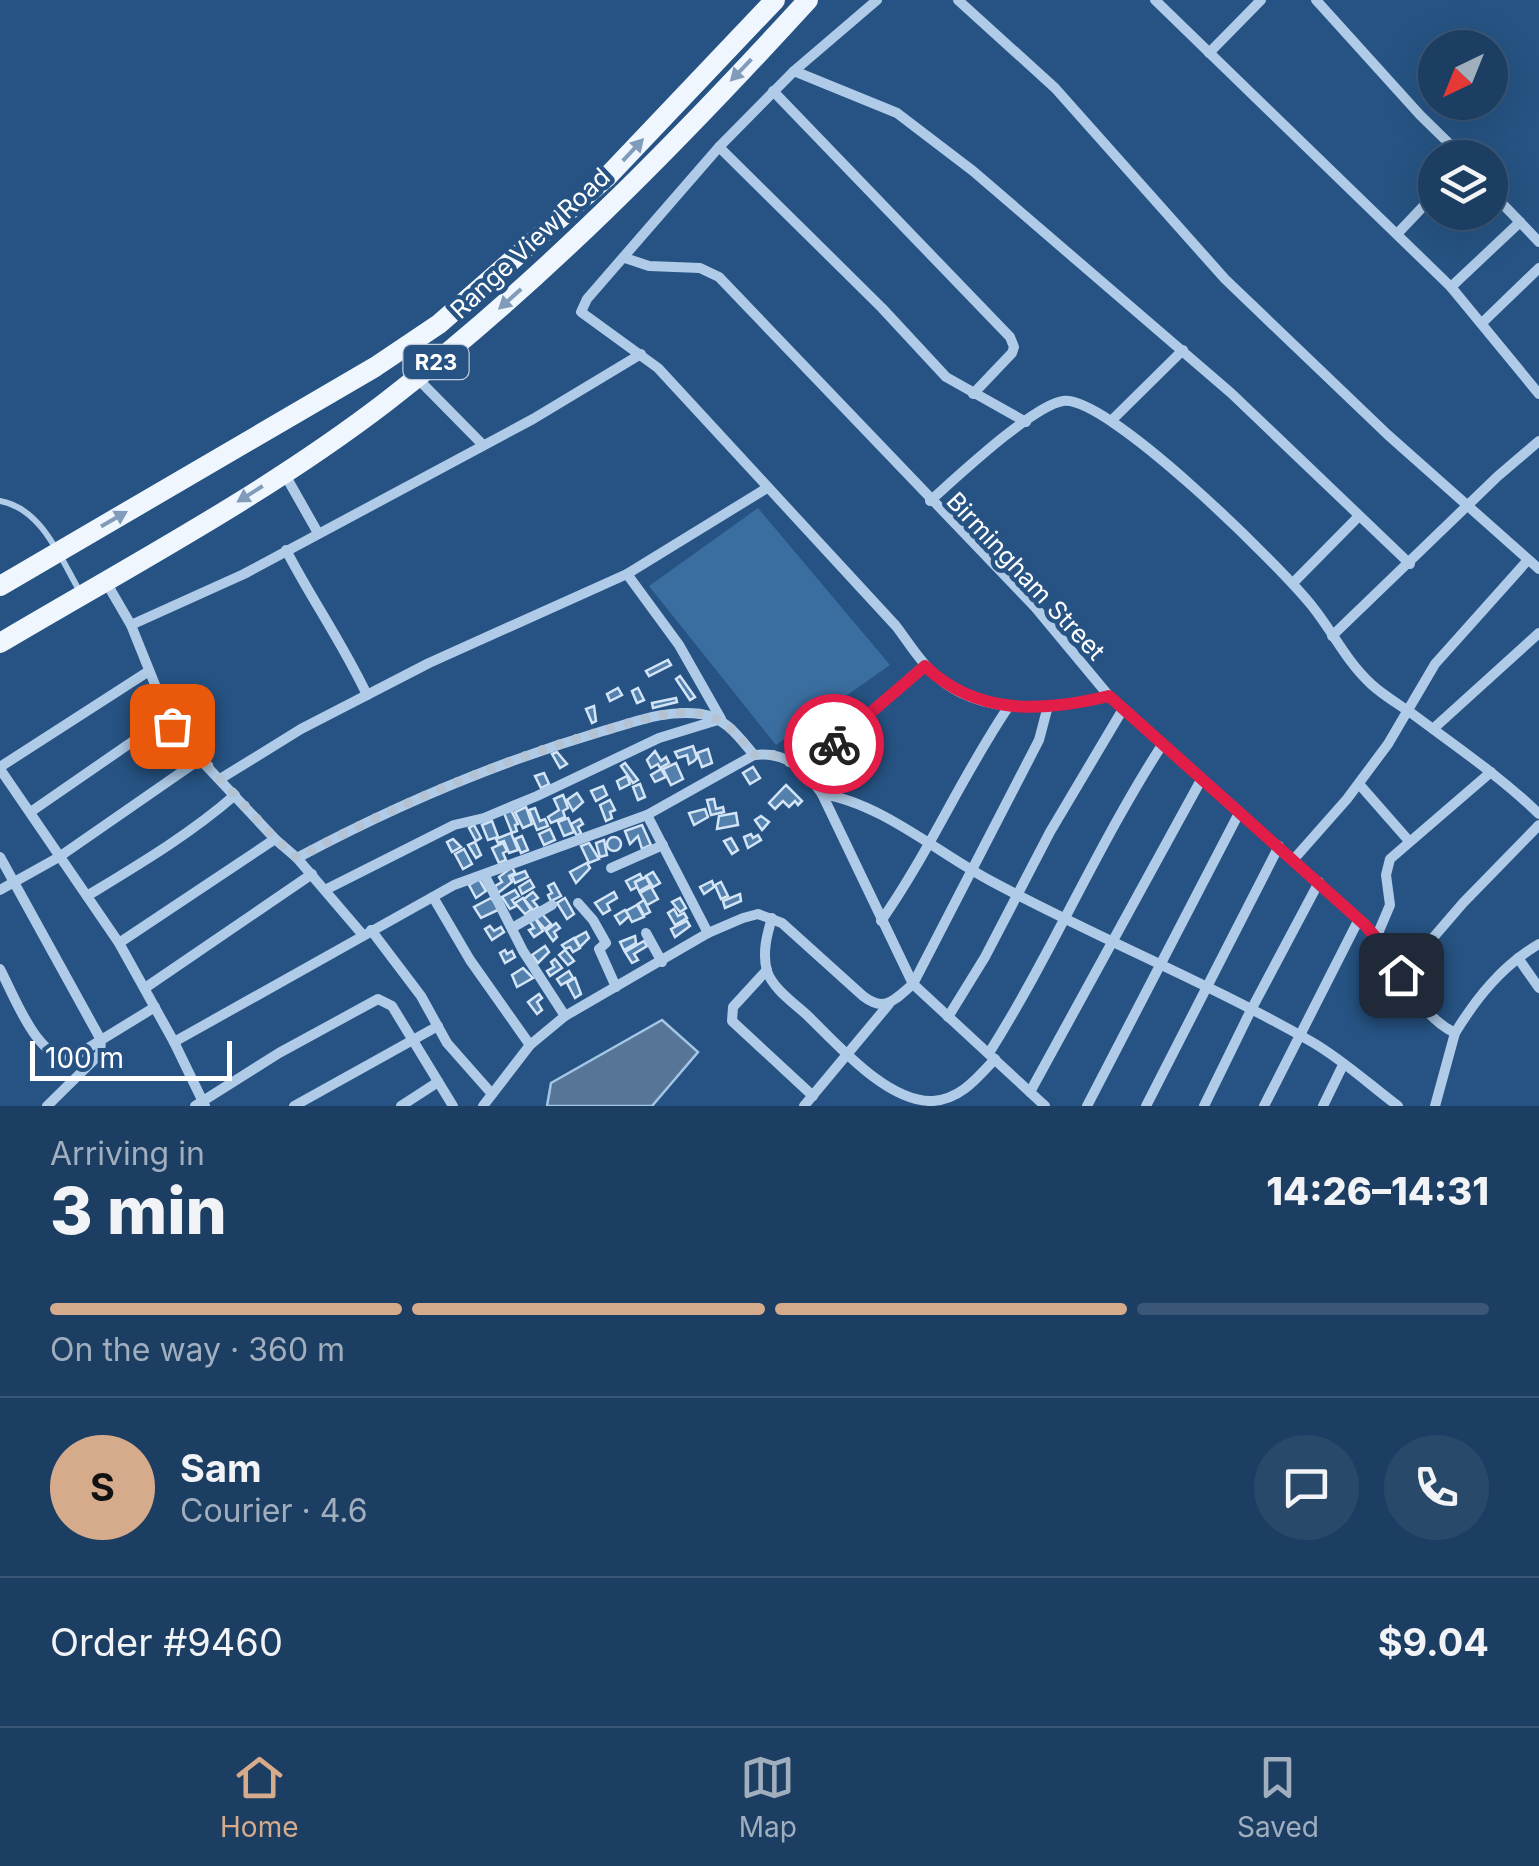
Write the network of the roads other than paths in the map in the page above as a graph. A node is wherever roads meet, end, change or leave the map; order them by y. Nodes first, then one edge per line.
1 (775, 0) edge
2 (808, 0) edge
3 (877, 0) edge
4 (958, 0) edge
5 (1155, 0) edge
6 (1261, 0) edge
7 (1316, 0) edge
8 (1209, 53) junction
9 (794, 72) junction
10 (774, 91) junction
11 (1446, 140) edge
12 (719, 147) junction
13 (1508, 209) edge
14 (1418, 212) edge
15 (1520, 222) junction
16 (1397, 234) junction
17 (1539, 242) edge
18 (625, 258) junction
19 (1539, 268) edge
20 (1450, 287) junction
21 (1482, 323) junction
22 (1183, 350) junction
23 (640, 354) junction
24 (416, 378) junction
25 (973, 394) junction
26 (1539, 394) edge
27 (1112, 420) junction
28 (1026, 422) junction
29 (1539, 441) edge
30 (484, 445) junction
31 (283, 472) junction
32 (767, 488) junction
33 (0, 501) edge
34 (930, 501) junction
35 (1470, 507) junction
36 (1358, 516) junction
37 (318, 533) junction
38 (286, 550) junction
39 (57, 552) junction
40 (1527, 561) junction
41 (1410, 564) junction
42 (1539, 569) edge
43 (628, 574) junction
44 (105, 581) junction
45 (1293, 583) junction
46 (0, 586) edge
47 (82, 594) junction
48 (131, 625) junction
49 (1539, 633) edge
50 (1332, 636) junction
51 (0, 642) edge
52 (925, 666) junction
53 (149, 670) junction
54 (367, 695) junction
55 (1109, 696) junction
56 (1010, 706) junction
57 (1048, 706) junction
58 (1123, 709) junction
59 (1409, 711) junction
60 (168, 717) junction
61 (720, 719) junction
62 (1434, 729) junction
63 (1162, 745) junction
64 (754, 755) junction
65 (199, 760) junction
66 (0, 768) edge
67 (806, 770) junction
68 (1490, 772) junction
69 (220, 780) junction
70 (1201, 780) junction
71 (1358, 784) junction
72 (822, 794) junction
73 (234, 795) junction
74 (32, 811) junction
75 (1239, 812) junction
76 (1539, 814) edge
77 (647, 816) junction
78 (1539, 824) edge
79 (275, 839) junction
80 (1410, 841) junction
81 (926, 844) junction
82 (662, 845) junction
83 (1279, 846) junction
84 (0, 857) edge
85 (59, 857) junction
86 (297, 858) junction
87 (1294, 859) junction
88 (610, 868) dead end
89 (972, 872) junction
90 (312, 874) junction
91 (485, 876) junction
92 (1319, 882) junction
93 (14, 884) junction
94 (0, 890) edge
95 (325, 890) junction
96 (86, 896) junction
97 (1018, 896) junction
98 (432, 898) junction
99 (578, 903) dead end
100 (552, 905) dead end
101 (772, 918) junction
102 (1359, 919) junction
103 (881, 921) junction
104 (1065, 921) junction
105 (512, 928) junction
106 (367, 932) junction
107 (646, 933) dead end
108 (708, 933) junction
109 (1376, 938) junction
110 (119, 943) junction
111 (1112, 944) junction
112 (1539, 944) edge
113 (1518, 958) junction
114 (662, 962) junction
115 (1158, 965) junction
116 (0, 970) edge
117 (767, 970) junction
118 (1401, 975) junction
119 (913, 984) junction
120 (616, 987) junction
121 (145, 988) junction
122 (1204, 988) junction
123 (1539, 988) edge
124 (889, 1004) junction
125 (155, 1007) junction
126 (1250, 1010) junction
127 (565, 1016) junction
128 (948, 1017) junction
129 (438, 1026) junction
130 (1455, 1033) junction
131 (1300, 1036) junction
132 (101, 1040) junction
133 (412, 1041) junction
134 (174, 1042) junction
135 (530, 1045) junction
136 (848, 1054) junction
137 (992, 1056) junction
138 (1343, 1065) junction
139 (438, 1082) junction
140 (1030, 1092) junction
141 (492, 1094) junction
142 (813, 1096) junction
143 (201, 1104) edge
144 (47, 1106) edge
145 (294, 1106) edge
146 (402, 1106) edge
147 (453, 1106) edge
148 (483, 1106) edge
149 (804, 1106) edge
150 (1045, 1106) edge
151 (1087, 1106) edge
152 (1146, 1106) edge
153 (1204, 1106) edge
154 (1264, 1106) edge
155 (1323, 1106) edge
156 (1398, 1106) edge
157 (1435, 1106) edge

39 -> 1 main road, Range View Road / R23
2 -> 24 main road, Range View Road / R23
3 - 9 street
4 - 35 street
5 - 8 street
6 - 8 street
7 - 11 street
8 - 16 street
9 - 10 street
9 - 22 street
10 - 12 street
10 - 25 street
12 - 18 street
12 - 25 street
13 - 15 street
14 - 16 street
15 - 17 street
15 - 20 street
16 - 20 street
18 - 23 street
18 - 34 street, Birmingham Street
19 - 21 street
20 - 21 street
21 - 26 street
22 - 27 street
22 - 36 street
23 - 30 street
23 - 32 street
24 - 30 street
24 - 31 main road, Range View Road / R23
25 - 28 street
27 - 28 street
27 - 45 street
28 - 34 street
29 - 35 street
30 - 37 street
31 - 37 street
31 -> 44 main road, Range View Road / R23
32 - 43 street
32 - 52 street
33 - 39 lane
34 - 55 street, Birmingham Street
35 - 40 street
35 - 41 street
36 - 41 street
36 - 45 street
37 - 38 street
38 - 48 street
38 - 54 street
39 - 46 main road, Range View Road / R23
39 - 47 lane
40 - 42 street
40 - 59 street
41 - 50 street
43 - 54 street
43 - 61 street
44 - 47 main road, Range View Road / R23
44 - 48 street
45 - 50 street
47 - 51 main road, Range View Road / R23
48 - 53 street
49 - 62 street
50 - 59 street
52 - 56 street
52 - 67 street
53 - 60 street
53 - 66 street
54 - 69 street
55 - 57 street
55 - 58 street, Birmingham Street
56 - 57 street
56 - 81 street
57 - 89 street
58 - 63 street, Birmingham Street
58 - 97 street
59 - 62 street
59 - 71 street
60 - 65 street
60 - 74 street
61 - 64 street
61 - 86 street
61 - 95 street
62 - 68 street
63 - 70 street, Birmingham Street
63 - 104 street
64 - 67 street
64 - 77 street
65 - 69 street
65 - 85 street
66 - 74 street
67 - 72 street
68 - 76 street
68 - 80 street
69 - 73 street
70 - 75 street, Birmingham Street
70 - 111 street
71 - 80 street
71 - 87 street
72 - 81 street
72 - 103 street
73 - 79 street
73 - 96 street
74 - 85 street
75 - 83 street, Birmingham Street
75 - 115 street
77 - 82 street
77 - 91 street
78 - 118 street
79 - 86 street
79 - 110 street
80 - 109 street
81 - 89 street
81 - 103 street
82 - 88 street
82 - 108 street
83 - 87 street, Birmingham Street
83 - 122 street
84 - 93 street
85 - 93 street
85 - 96 street
86 - 90 street
87 - 92 street, Birmingham Street
89 - 97 street
89 - 119 street
90 - 95 street
90 - 121 street
91 - 98 street
91 - 105 street
92 - 102 street, Birmingham Street
92 - 126 street
93 - 94 street
93 - 132 street
95 - 106 street
96 - 110 street
97 - 104 street
97 - 128 street
98 - 106 street
98 - 135 street
99 - 120 street
100 - 105 street
101 - 108 street
101 - 117 street
101 - 124 street
102 - 109 street, Birmingham Street
102 - 131 street
103 - 119 street
104 - 111 street
104 - 137 street
105 - 127 street
106 - 129 street
106 - 134 street
107 - 114 street
108 - 114 street
109 - 118 street, Birmingham Street
110 - 121 street
111 - 115 street
111 - 140 street
112 - 113 street
113 - 123 street
113 - 130 street
114 - 120 street
115 - 122 street
115 - 151 street
116 - 132 street
117 - 136 street
117 - 142 street
118 - 130 street, Birmingham Street
119 - 124 street
119 - 128 street
120 - 127 street
121 - 125 street
122 - 126 street
122 - 152 street
124 - 136 street
125 - 132 street
125 - 134 street
126 - 131 street
126 - 153 street
127 - 135 street
128 - 137 street
129 - 133 street
129 - 141 street
130 - 157 street
131 - 138 street
131 - 154 street
132 - 144 street
133 - 139 street
133 - 143 street
133 - 145 street
134 - 143 street
135 - 141 street
136 - 137 street
136 - 142 street
137 - 140 street
138 - 155 street
138 - 156 street
139 - 146 street
139 - 147 street
140 - 150 street
141 - 148 street
142 - 149 street

